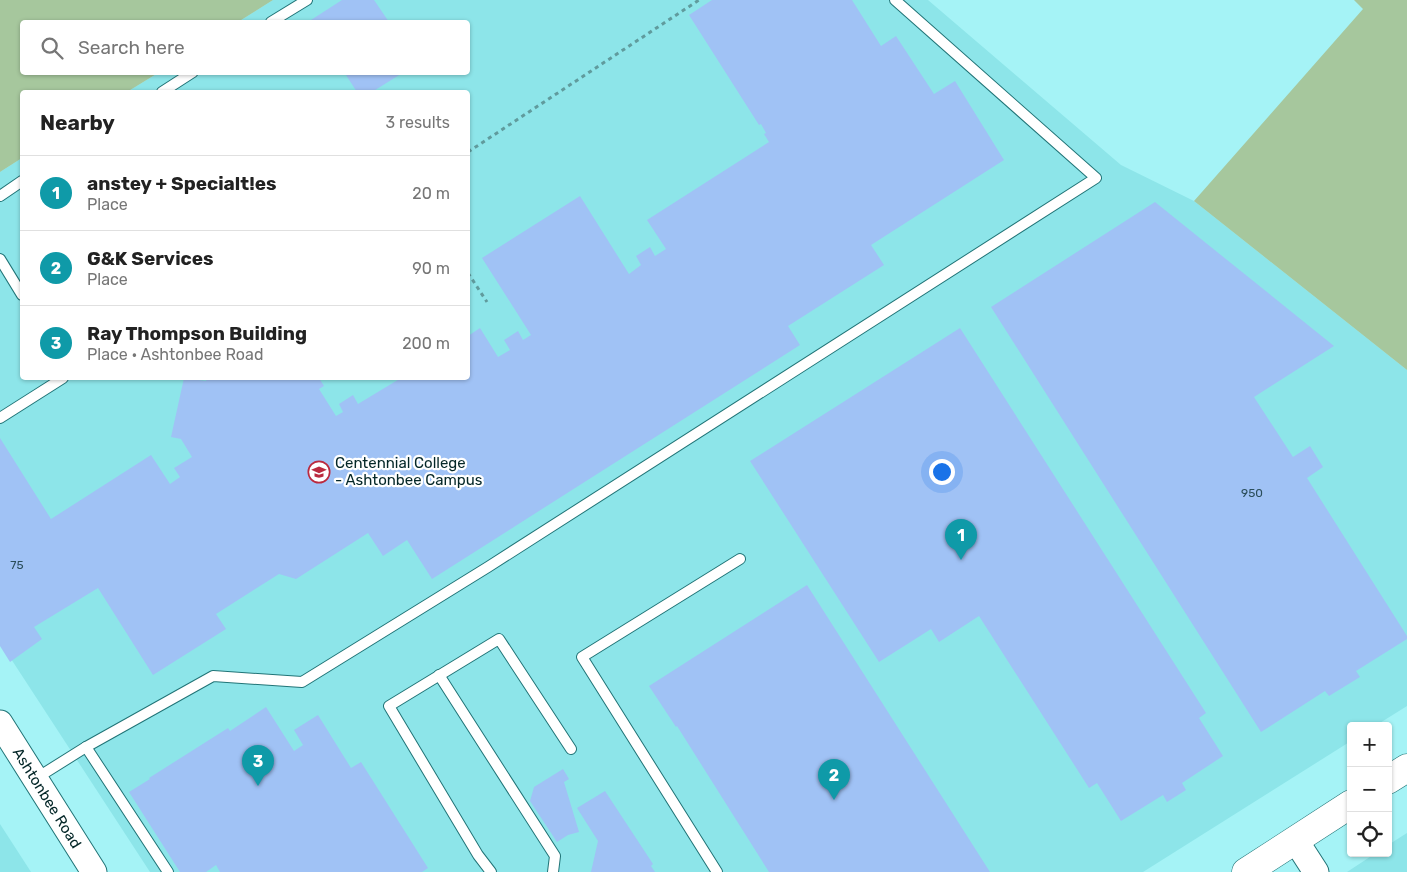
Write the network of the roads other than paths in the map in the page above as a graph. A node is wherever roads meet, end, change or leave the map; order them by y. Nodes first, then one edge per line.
1 (307, 0) edge
2 (895, 0) edge
3 (275, 20) edge
4 (188, 75) edge
5 (165, 90) edge
6 (20, 183) edge
7 (0, 196) edge
8 (0, 259) edge
9 (20, 291) edge
10 (60, 380) edge
11 (0, 418) edge
12 (740, 559) dead end
13 (439, 675) junction
14 (0, 723) edge
15 (86, 747) junction
16 (571, 749) dead end
17 (1407, 768) edge
18 (1392, 777) edge
19 (34, 779) junction
20 (1347, 807) edge
21 (1296, 841) junction
22 (94, 872) edge
23 (168, 872) edge
24 (491, 872) edge
25 (553, 872) edge
26 (717, 872) edge
27 (1246, 872) edge
28 (1316, 872) edge

1 - 3 lane
2 - 15 lane
4 - 5 lane
6 - 7 lane
8 - 9 lane
10 - 11 lane
12 - 26 lane
13 - 16 lane
13 - 24 lane
13 - 25 lane
14 - 19 street, Ashtonbee Road
15 - 19 lane
15 - 23 lane
17 - 18 main road
19 - 22 street, Ashtonbee Road
20 - 21 main road
21 - 27 main road
21 - 28 street

